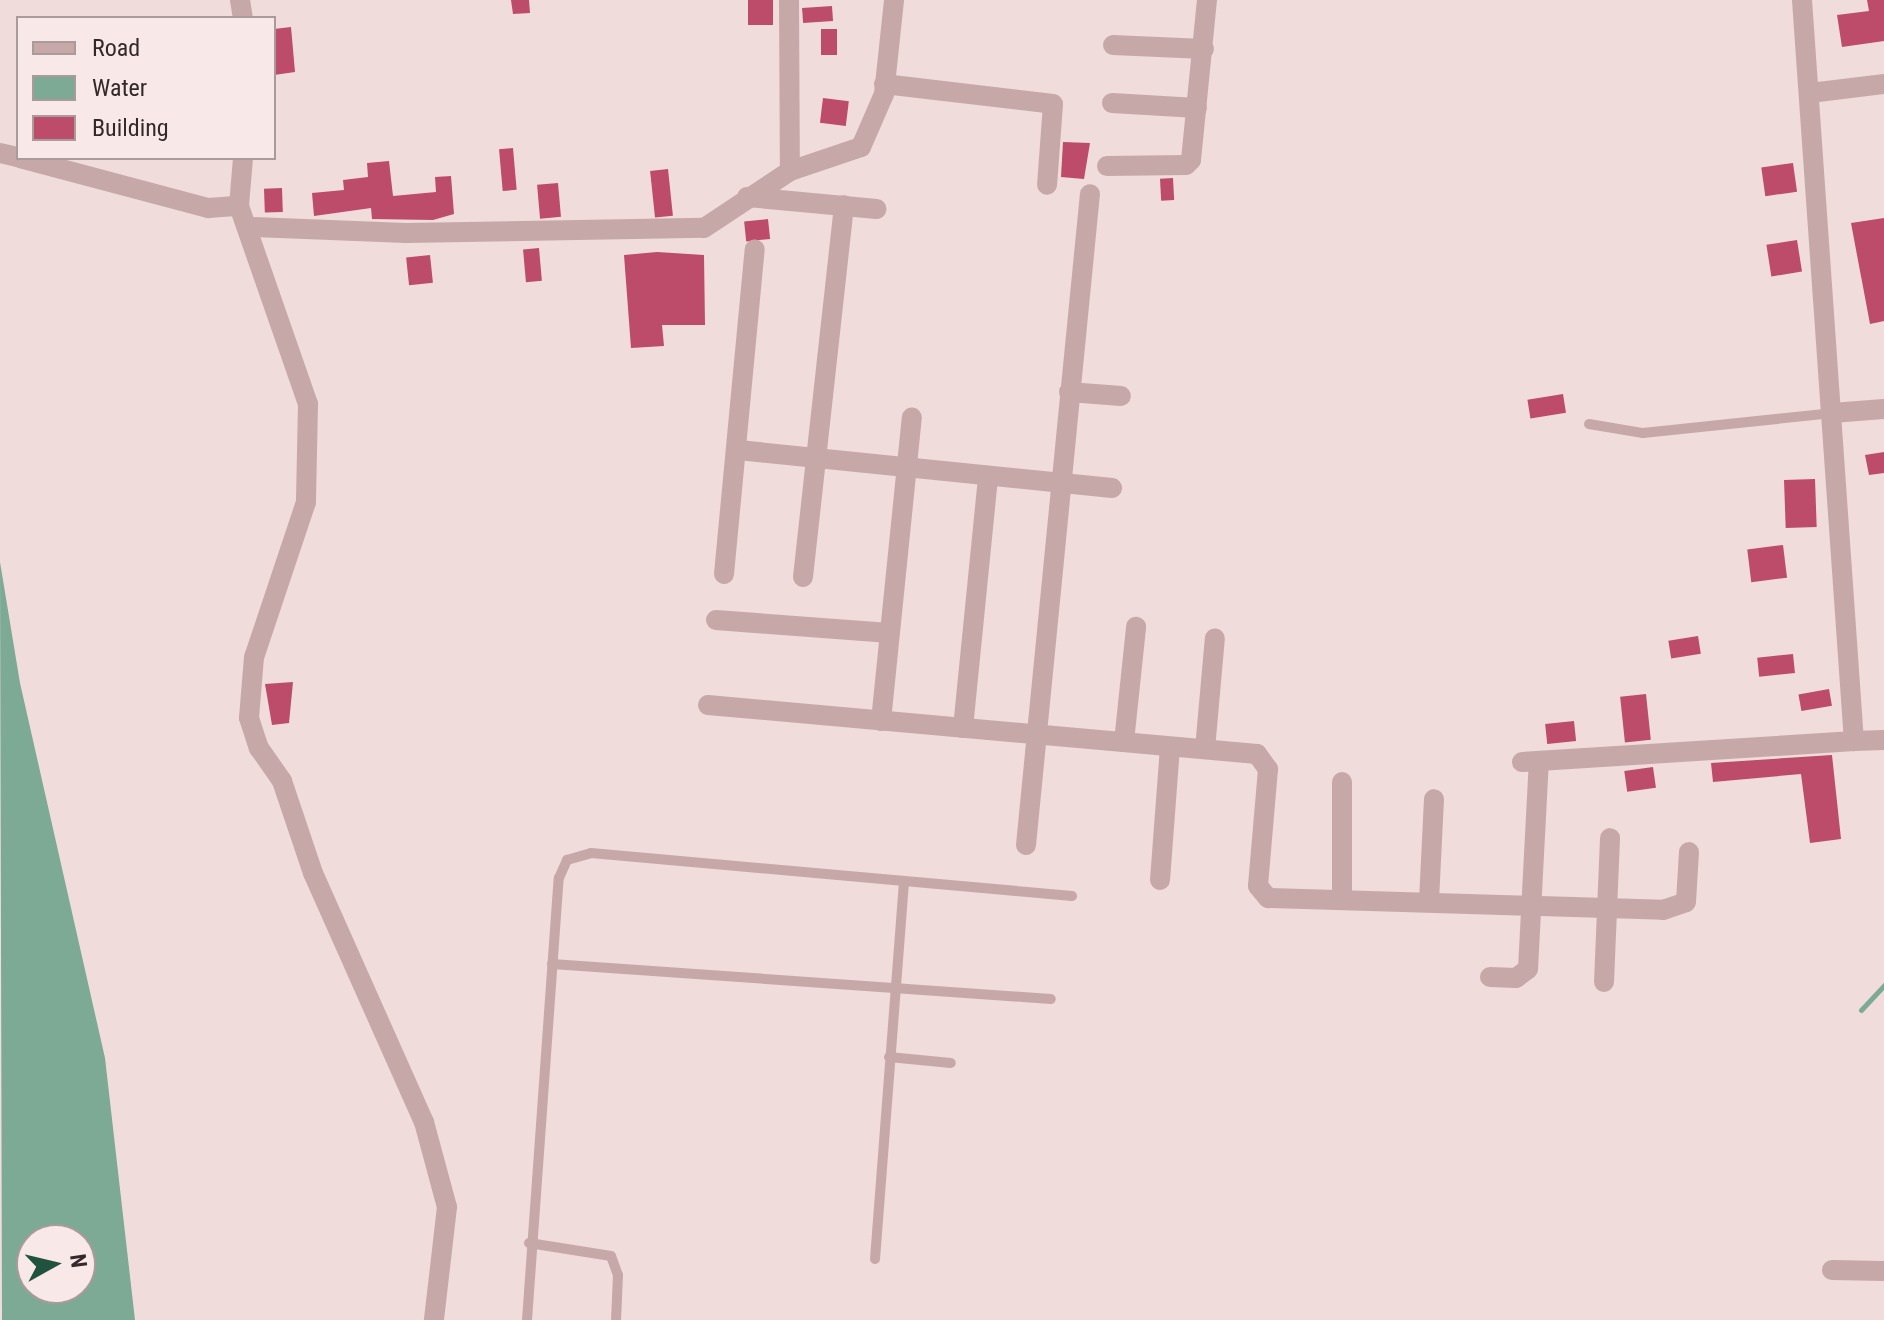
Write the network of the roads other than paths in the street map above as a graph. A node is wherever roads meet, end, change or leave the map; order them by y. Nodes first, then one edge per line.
1 (789, 0) edge
2 (894, 0) edge
3 (1207, 0) edge
4 (1802, 0) edge
5 (1113, 45) dead end
6 (1204, 49) junction
7 (884, 84) junction
8 (1884, 84) edge
9 (1810, 93) junction
10 (1112, 103) dead end
11 (1197, 108) junction
12 (28, 160) edge
13 (243, 160) edge
14 (1107, 166) dead end
15 (790, 171) junction
16 (1047, 185) dead end
17 (1090, 194) dead end
18 (747, 197) junction
19 (844, 205) junction
20 (239, 206) junction
21 (876, 209) dead end
22 (251, 227) junction
23 (755, 249) dead end
24 (1069, 392) junction
25 (1121, 396) dead end
26 (1884, 409) edge
27 (1832, 413) junction
28 (912, 418) dead end
29 (1589, 424) dead end
30 (738, 450) junction
31 (818, 458) junction
32 (907, 467) junction
33 (988, 476) junction
34 (1060, 483) junction
35 (1112, 488) dead end
36 (724, 574) dead end
37 (803, 577) dead end
38 (716, 620) dead end
39 (1136, 627) dead end
40 (890, 633) junction
41 (1215, 638) dead end
42 (708, 705) dead end
43 (881, 721) junction
44 (963, 728) junction
45 (1034, 734) junction
46 (1884, 740) edge
47 (1854, 741) junction
48 (1124, 742) junction
49 (1170, 747) junction
50 (1205, 749) junction
51 (1342, 782) dead end
52 (1434, 799) dead end
53 (1610, 838) dead end
54 (1026, 845) dead end
55 (1689, 852) dead end
56 (1160, 880) dead end
57 (904, 881) junction
58 (1072, 896) dead end
59 (1342, 899) junction
60 (1429, 901) junction
61 (1531, 906) junction
62 (1607, 909) junction
63 (552, 964) junction
64 (1490, 977) dead end
65 (1604, 982) dead end
66 (894, 988) junction
67 (1051, 999) dead end
68 (889, 1057) junction
69 (951, 1063) dead end
70 (529, 1243) junction
71 (875, 1259) dead end
72 (1832, 1270) dead end
73 (1884, 1271) edge
74 (1884, 1290) edge
75 (434, 1320) edge
76 (527, 1320) edge
77 (616, 1320) edge

1 - 15 street
2 - 7 street
3 - 6 street
4 - 9 street
5 - 6 street
6 - 11 street
7 - 15 street
7 - 16 street
8 - 9 street
9 - 27 street
10 - 11 street
11 - 14 street
12 - 20 street
13 - 20 street
15 - 18 street
17 - 24 street
18 - 19 street
18 - 22 street
19 - 21 street
19 - 31 street
20 - 22 street
22 - 75 street
23 - 30 street
24 - 25 street
24 - 34 street
26 - 27 street
27 - 29 lane
27 - 47 street
28 - 32 street
30 - 31 street
30 - 36 street
31 - 32 street
31 - 37 street
32 - 33 street
32 - 40 street
33 - 34 street
33 - 44 street
34 - 35 street
34 - 45 street
38 - 40 street
39 - 48 street
40 - 43 street
41 - 50 street
42 - 43 street
43 - 44 street
44 - 45 street
45 - 48 street
45 - 54 street
46 - 47 street
47 - 61 street
48 - 49 street
49 - 50 street
49 - 56 street
50 - 59 street
51 - 59 street
52 - 60 street
53 - 62 street
55 - 62 street
57 - 58 lane
57 - 63 lane
57 - 66 lane
59 - 60 street
60 - 61 street
61 - 62 street
61 - 64 street
62 - 65 street
63 - 66 lane
63 - 70 lane
66 - 67 lane
66 - 68 lane
68 - 69 lane
68 - 71 lane
70 - 76 lane
70 - 77 lane
72 - 73 street
73 - 74 street

